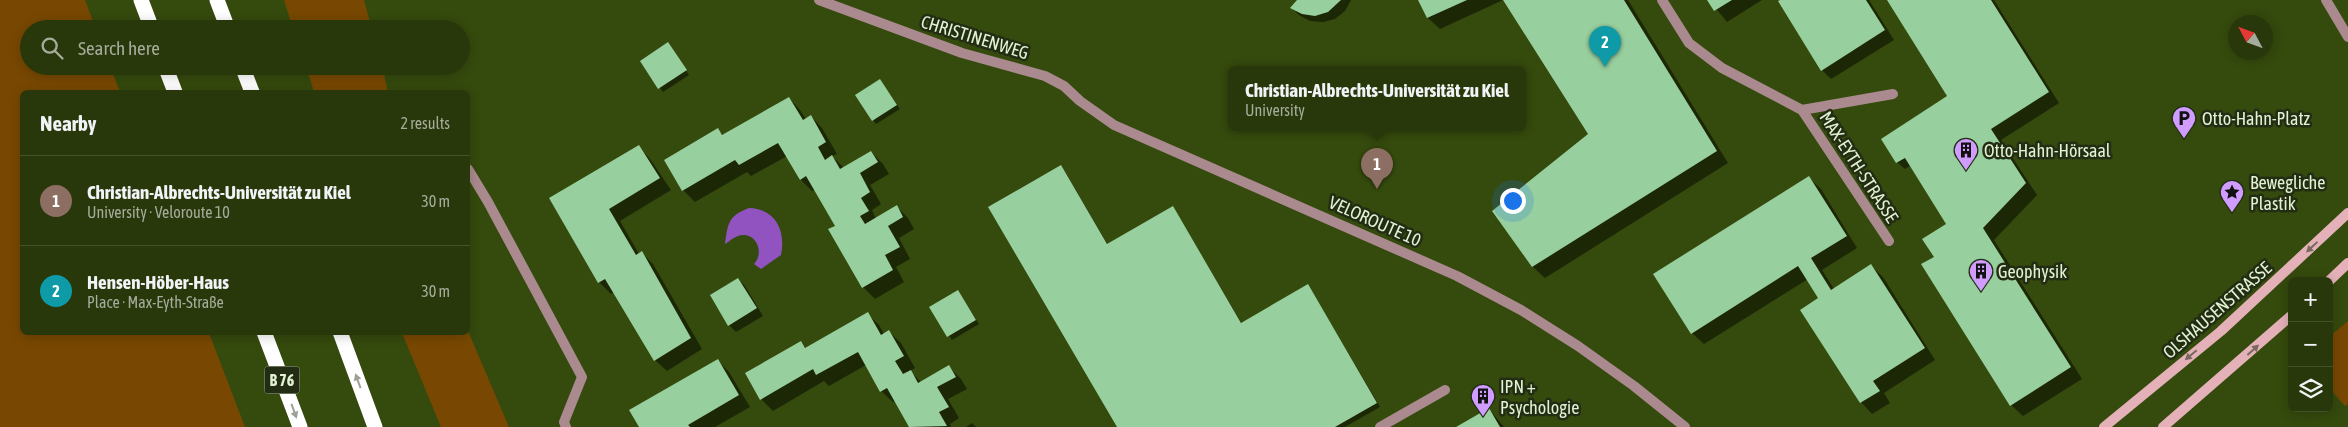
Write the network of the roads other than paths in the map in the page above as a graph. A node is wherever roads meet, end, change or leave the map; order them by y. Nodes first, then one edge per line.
1 (141, 0) edge
2 (217, 0) edge
3 (819, 0) edge
4 (1662, 0) edge
5 (2326, 0) edge
6 (149, 20) edge
7 (225, 20) edge
8 (2348, 37) edge
9 (1037, 73) joint
10 (168, 75) edge
11 (245, 75) edge
12 (174, 90) edge
13 (251, 90) edge
14 (1893, 94) dead end
15 (1802, 110) junction
16 (470, 173) edge
17 (2348, 213) edge
18 (1889, 241) dead end
19 (2348, 263) edge
20 (2333, 277) edge
21 (2288, 318) edge
22 (265, 335) edge
23 (341, 335) edge
24 (1445, 390) dead end
25 (300, 427) edge
26 (375, 427) edge
27 (566, 427) edge
28 (1380, 427) edge
29 (1685, 427) edge
30 (2104, 427) edge
31 (2163, 427) edge

1 - 6 highway
2 - 7 highway
3 - 9 street, CHRISTINENWEG
4 - 15 street, MAX-EYTH-STRASSE
5 - 8 street
9 - 29 street, VELOROUTE 10
10 - 12 highway
11 - 13 highway
14 - 15 street, MAX-EYTH-STRASSE
15 - 18 street, MAX-EYTH-STRASSE
16 - 27 street
17 -> 30 street, OLSHAUSENSTRASSE
19 - 20 street
31 -> 21 street
22 -> 25 highway, B 76
26 -> 23 highway
24 - 28 street

